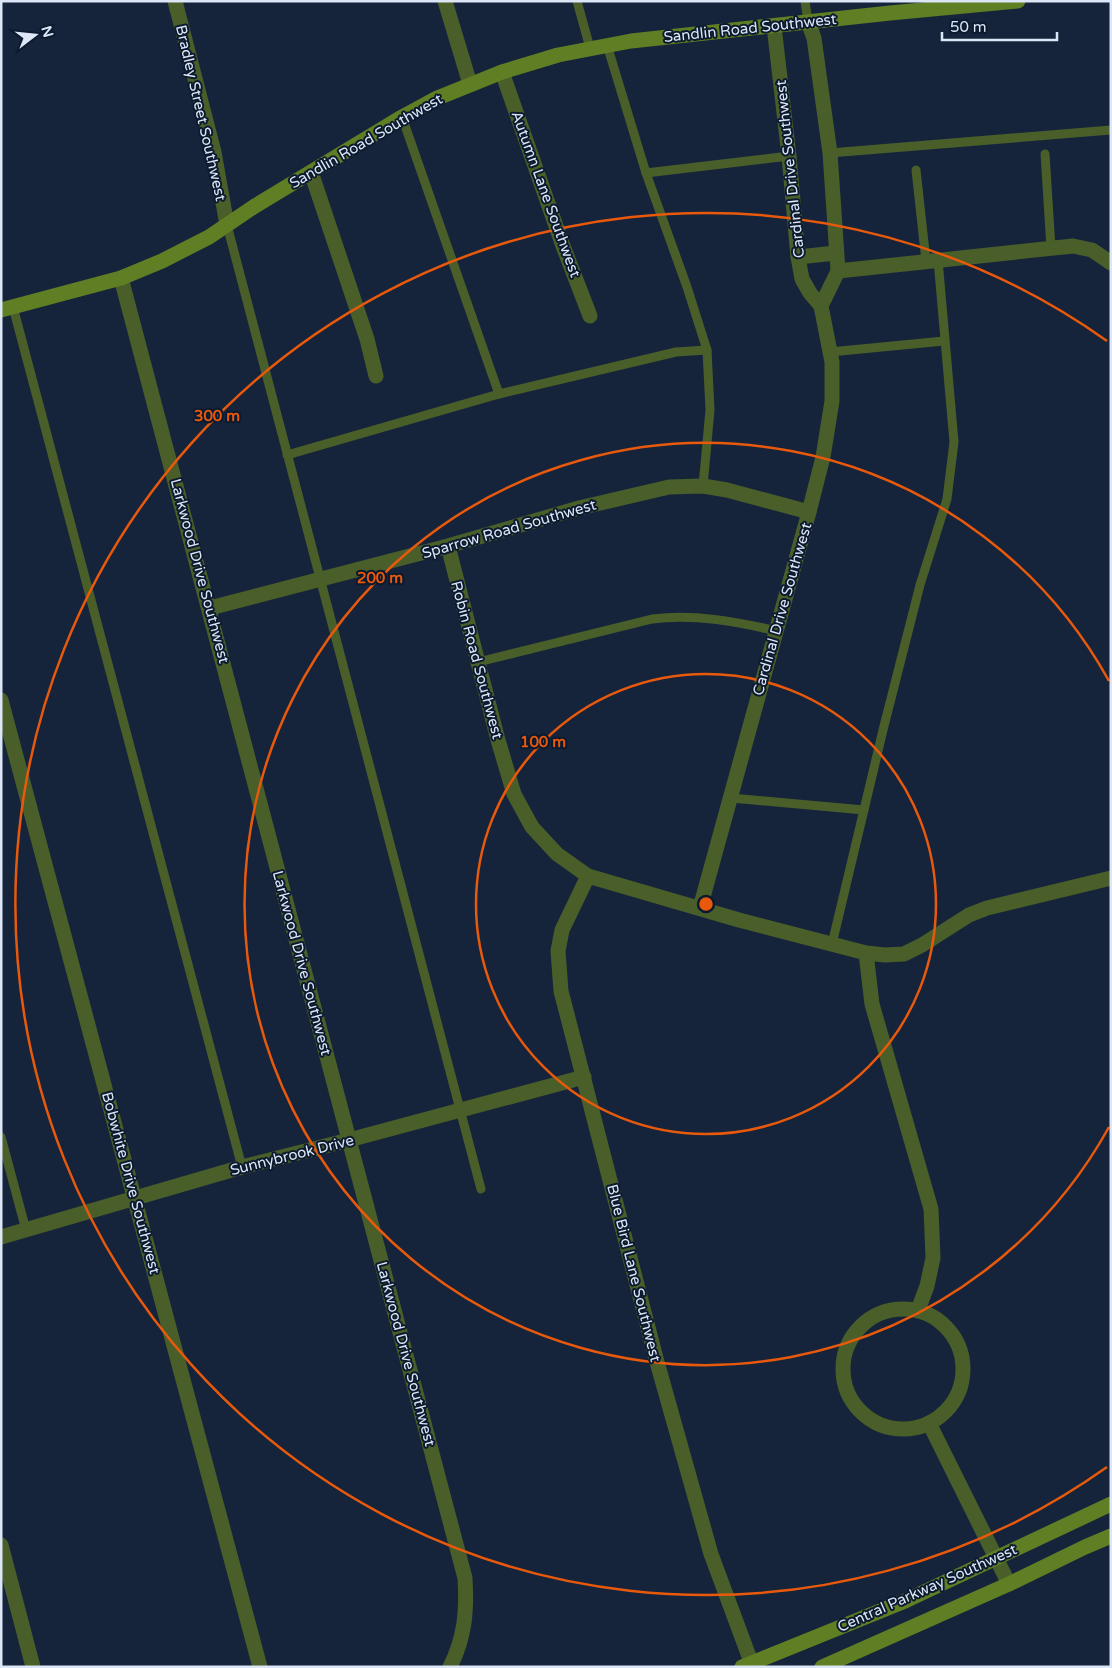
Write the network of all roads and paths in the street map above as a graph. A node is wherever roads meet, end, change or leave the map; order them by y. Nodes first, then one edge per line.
1 (175, 1) edge
2 (445, 1) edge
3 (577, 1) edge
4 (805, 1) edge
5 (1018, 1) edge
6 (968, 3) edge
7 (808, 22) junction
8 (774, 26) junction
9 (607, 45) junction
10 (590, 48) junction
11 (502, 72) junction
12 (470, 84) junction
13 (402, 117) junction
14 (1111, 130) edge
15 (830, 153) junction
16 (1045, 154) dead end
17 (789, 156) junction
18 (916, 170) dead end
19 (311, 172) junction
20 (646, 173) junction
21 (227, 225) junction
22 (1051, 248) junction
23 (836, 254) junction
24 (798, 257) junction
25 (932, 261) junction
26 (1111, 263) edge
27 (838, 271) junction
28 (122, 278) junction
29 (821, 306) junction
30 (7, 308) edge
31 (590, 316) dead end
32 (944, 340) junction
33 (707, 350) junction
34 (830, 352) junction
35 (376, 376) dead end
36 (499, 394) junction
37 (287, 454) junction
38 (703, 486) junction
39 (809, 512) junction
40 (448, 546) junction
41 (320, 580) junction
42 (210, 608) junction
43 (776, 631) junction
44 (478, 662) junction
45 (1, 700) edge
46 (731, 798) junction
47 (864, 810) junction
48 (588, 876) junction
49 (1111, 878) edge
50 (700, 908) junction
51 (832, 944) junction
52 (866, 952) junction
53 (584, 1077) junction
54 (460, 1110) junction
55 (1, 1137) edge
56 (349, 1140) junction
57 (242, 1167) junction
58 (481, 1189) dead end
59 (135, 1198) junction
60 (26, 1230) junction
61 (1, 1236) edge
62 (918, 1310) junction
63 (928, 1423) junction
64 (1111, 1504) edge
65 (1111, 1536) edge
66 (1, 1545) edge
67 (996, 1558) junction
68 (1009, 1584) junction
69 (749, 1665) edge
70 (33, 1667) edge
71 (260, 1667) edge
72 (450, 1667) edge
73 (822, 1667) edge

1 - 21 street, Bradley Street Southwest
2 - 12 street
3 - 10 lane
4 - 7 lane
5 - 6 street, Sandlin Road Southwest
6 - 7 street, Sandlin Road Southwest
7 - 8 street, Sandlin Road Southwest
7 - 15 street
8 - 9 street, Sandlin Road Southwest
8 - 17 street, Cardinal Drive Southwest
9 - 10 street, Sandlin Road Southwest
9 - 20 lane
10 - 11 street, Sandlin Road Southwest
11 - 12 street, Sandlin Road Southwest
11 - 31 street, Autumn Lane Southwest
12 - 13 street, Sandlin Road Southwest
13 - 19 street, Sandlin Road Southwest
13 - 36 lane
14 - 15 lane
15 - 23 street
16 - 22 lane
17 - 20 lane
17 - 24 street, Cardinal Drive Southwest
18 - 25 lane
19 - 21 street, Sandlin Road Southwest
19 - 35 street
20 - 33 lane
21 - 28 street, Sandlin Road Southwest
21 - 37 lane
22 - 25 street
22 - 26 street
23 - 24 street
23 - 27 street
24 - 29 street, Cardinal Drive Southwest
25 - 27 street
25 - 32 lane
27 - 29 street
28 - 30 street, Sandlin Road Southwest
28 - 42 street, Larkwood Drive Southwest
29 - 34 street, Cardinal Drive Southwest
30 - 57 lane
32 - 34 lane
32 - 47 lane
33 - 36 lane
33 - 38 lane
34 - 39 street, Cardinal Drive Southwest
36 - 37 lane
37 - 41 lane
38 - 39 street, Sparrow Road Southwest
38 - 40 street, Sparrow Road Southwest
39 - 43 street, Cardinal Drive Southwest
40 - 41 street, Sparrow Road Southwest
40 - 44 street, Robin Road Southwest
41 - 42 street, Sparrow Road Southwest
41 - 54 lane
42 - 56 street, Larkwood Drive Southwest
43 - 44 lane
43 - 46 street, Cardinal Drive Southwest
44 - 48 street, Robin Road Southwest
45 - 59 street, Bobwhite Drive Southwest
46 - 47 lane
46 - 50 street, Cardinal Drive Southwest
47 - 51 lane
48 - 50 street, Robin Road Southwest
48 - 53 street, Blue Bird Lane Southwest
49 - 52 street, Robin Road Southwest
50 - 51 street, Robin Road Southwest
51 - 52 street, Robin Road Southwest
52 - 62 street
53 - 54 street, Sunnybrook Drive
53 - 69 street, Blue Bird Lane Southwest
54 - 56 street, Sunnybrook Drive
54 - 58 lane
55 - 60 lane
56 - 57 street, Sunnybrook Drive
56 - 72 street, Larkwood Drive Southwest
57 - 59 street, Sunnybrook Drive
59 - 60 street, Sunnybrook Drive
59 - 71 street, Bobwhite Drive Southwest
60 - 61 street, Sunnybrook Drive
62 - 63 street
62 - 63 street
63 - 67 street
64 - 67 street, Central Parkway Southwest
65 - 68 street, Central Parkway Southwest
66 - 70 street
67 - 68 street
67 - 69 street, Central Parkway Southwest
68 - 73 street, Central Parkway Southwest

